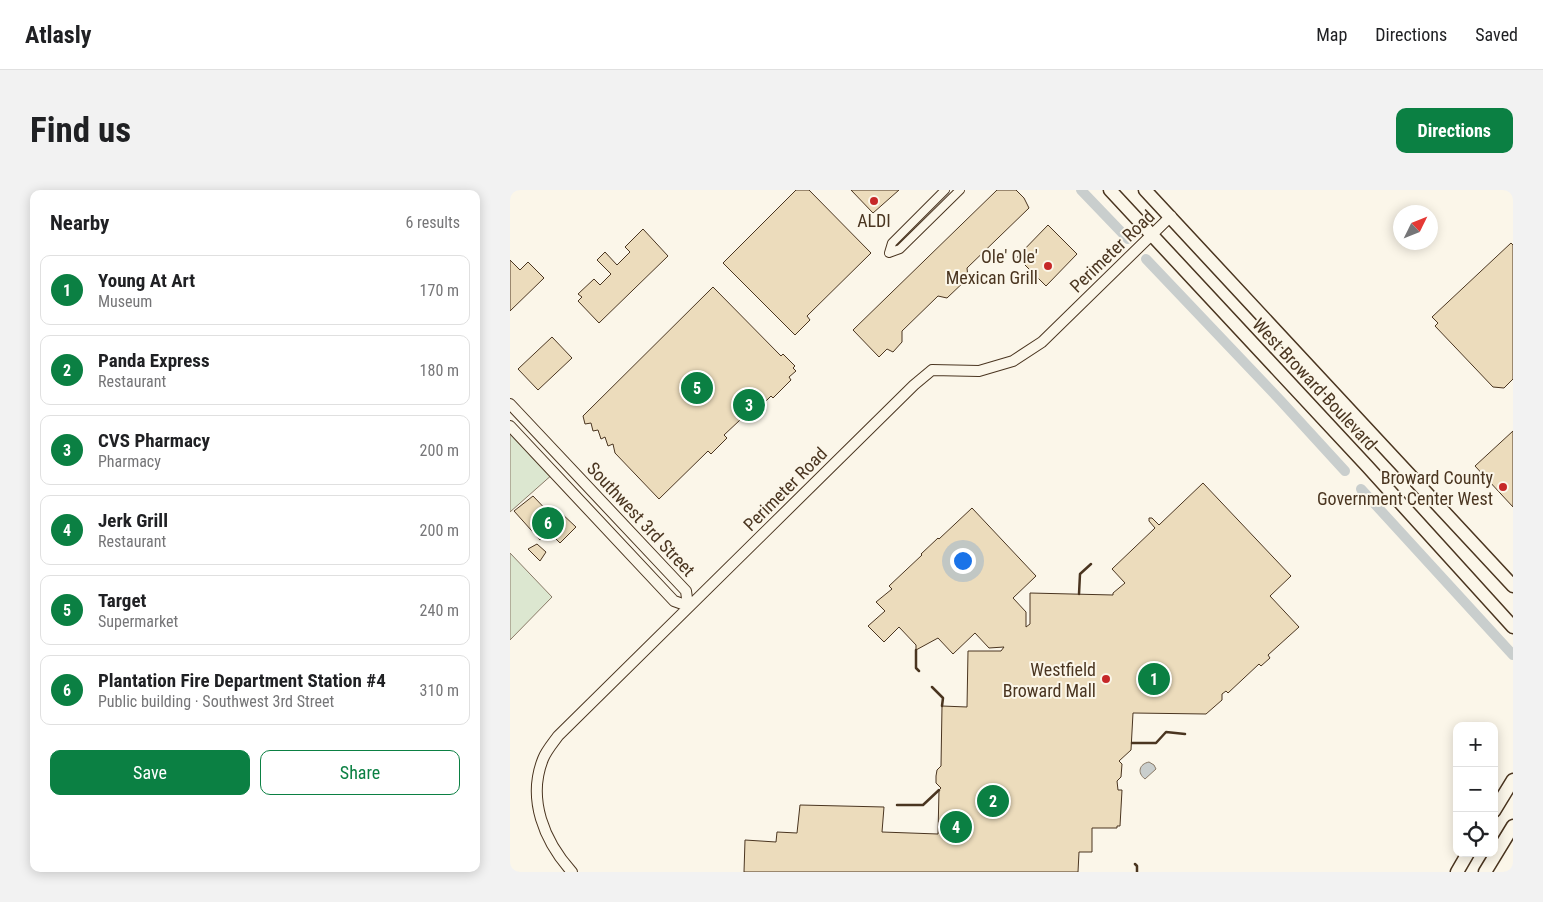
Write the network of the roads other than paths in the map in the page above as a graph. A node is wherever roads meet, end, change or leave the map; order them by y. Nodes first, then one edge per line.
1 (945, 190) edge
2 (960, 190) edge
3 (1110, 190) edge
4 (1146, 190) edge
5 (951, 198) junction
6 (1171, 216) junction
7 (1152, 234) junction
8 (510, 404) edge
9 (510, 426) edge
10 (621, 522) junction
11 (607, 530) junction
12 (1513, 586) edge
13 (688, 606) junction
14 (1513, 627) edge
15 (1513, 780) edge
16 (1498, 804) edge
17 (1513, 826) edge
18 (1466, 857) edge
19 (572, 872) edge
20 (1457, 872) edge
21 (1485, 872) edge

1 - 5 street
1 - 5 street
2 - 5 street
3 - 7 main road, West Broward Boulevard
4 - 6 main road, West Broward Boulevard
6 - 7 street, Perimeter Road
6 - 12 main road, West Broward Boulevard
7 - 13 street, Perimeter Road
7 - 14 main road, West Broward Boulevard
8 - 10 street, Southwest 3rd Street
9 - 11 street, Southwest 3rd Street
10 - 11 street
10 - 13 street, Southwest 3rd Street
11 - 13 street, Southwest 3rd Street
13 - 19 street, Perimeter Road
15 - 16 main road
17 - 21 main road
18 - 20 main road

